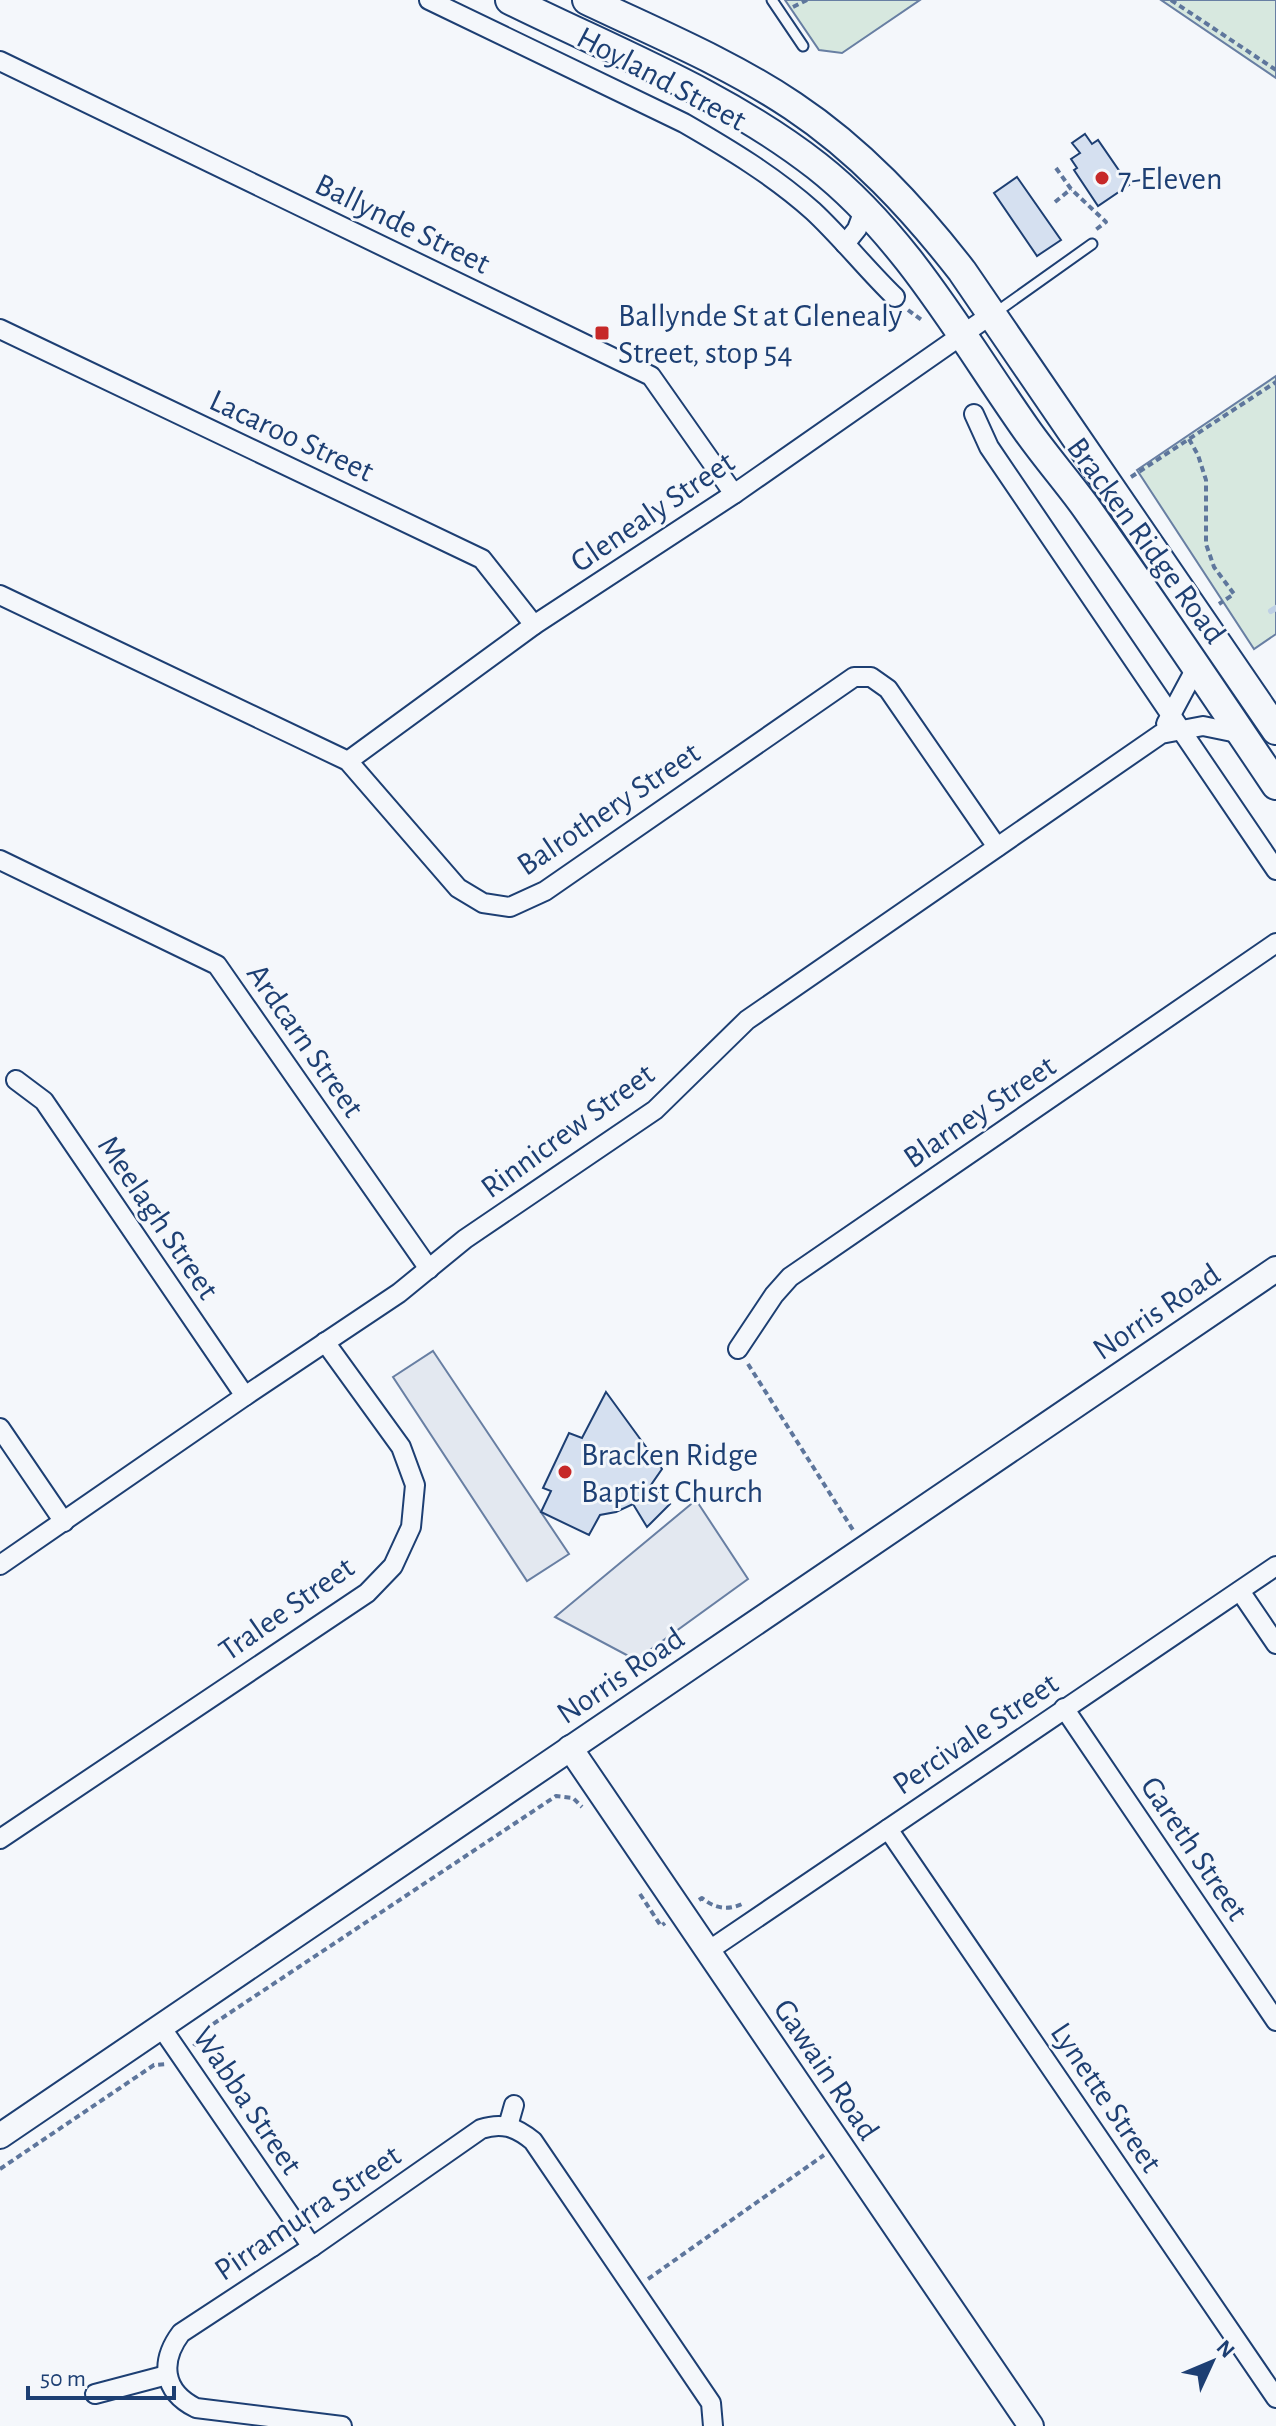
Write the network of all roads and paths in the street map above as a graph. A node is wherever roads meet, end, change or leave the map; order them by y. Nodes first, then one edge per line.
1 (429, 0) edge
2 (510, 0) edge
3 (772, 0) edge
4 (1171, 0) edge
5 (592, 1) edge
6 (580, 34) junction
7 (803, 46) dead end
8 (0, 61) edge
9 (1276, 70) edge
10 (1056, 168) dead end
11 (1071, 189) junction
12 (1055, 202) dead end
13 (865, 208) junction
14 (1087, 231) dead end
15 (845, 244) junction
16 (1092, 244) dead end
17 (901, 302) joint
18 (992, 314) junction
19 (927, 324) dead end
20 (0, 329) edge
21 (962, 335) junction
22 (1276, 382) edge
23 (974, 414) dead end
24 (1189, 439) junction
25 (1125, 481) dead end
26 (734, 494) junction
27 (0, 595) edge
28 (1212, 609) dead end
29 (534, 625) junction
30 (1196, 668) junction
31 (1175, 722) junction
32 (1276, 730) edge
33 (1242, 734) junction
34 (348, 761) junction
35 (1276, 785) edge
36 (997, 847) junction
37 (0, 860) edge
38 (1276, 870) edge
39 (1276, 943) edge
40 (16, 1080) dead end
41 (429, 1269) junction
42 (1276, 1270) edge
43 (325, 1342) junction
44 (738, 1349) joint
45 (245, 1396) junction
46 (0, 1428) edge
47 (64, 1522) junction
48 (853, 1530) dead end
49 (0, 1565) edge
50 (1276, 1566) edge
51 (1240, 1591) junction
52 (1276, 1644) edge
53 (1064, 1708) junction
54 (570, 1748) junction
55 (587, 1811) dead end
56 (888, 1829) junction
57 (0, 1839) edge
58 (636, 1887) dead end
59 (750, 1900) dead end
60 (698, 1901) dead end
61 (665, 1923) dead end
62 (708, 1951) junction
63 (1276, 2021) edge
64 (161, 2027) junction
65 (192, 2048) dead end
66 (170, 2062) dead end
67 (514, 2105) dead end
68 (508, 2126) junction
69 (0, 2136) edge
70 (839, 2144) junction
71 (0, 2169) edge
72 (312, 2247) junction
73 (633, 2290) junction
74 (167, 2375) junction
75 (95, 2394) dead end
76 (1276, 2398) edge
77 (342, 2426) edge
78 (713, 2426) edge
79 (1031, 2426) edge

1 - 15 street, Hoyland Street
2 - 6 main road, Hoyland Street
3 - 7 lane
4 - 9 path
5 - 6 street
5 - 18 main road, Hoyland Street
6 - 13 main road, Hoyland Street
8 - 26 street, Ballynde Street
10 - 11 path
11 - 12 path
11 - 14 path
13 - 15 street
13 - 21 main road, Hoyland Street
15 - 17 street, Hoyland Street
16 - 18 lane
17 - 19 path
18 - 21 street, Glenealy Street
18 - 32 main road, Bracken Ridge Road
20 - 29 street, Lacaroo Street
21 - 26 street, Glenealy Street
21 - 30 main road, Bracken Ridge Road
22 - 24 path
23 - 31 street
24 - 25 path
24 - 28 path
26 - 29 street, Glenealy Street
27 - 34 street, Balrothery Street
29 - 34 street, Glenealy Street
30 - 31 street
30 - 33 main road, Bracken Ridge Road
31 - 33 street, Rinnicrew Street
31 - 36 street, Rinnicrew Street
31 - 38 street
33 - 35 main road, Bracken Ridge Road
34 - 36 street, Balrothery Street
36 - 41 street, Rinnicrew Street
37 - 41 street, Ardcarn Street
39 - 44 street, Blarney Street
40 - 45 street, Meelagh Street
41 - 43 street, Rinnicrew Street
42 - 54 main road, Norris Road
43 - 45 street, Rinnicrew Street
43 - 57 street, Tralee Street
44 - 48 path
45 - 47 street, Rinnicrew Street
46 - 47 street
47 - 49 street, Rinnicrew Street
50 - 51 street, Percivale Street
51 - 52 street
51 - 53 street, Percivale Street
53 - 56 street, Percivale Street
53 - 63 street, Gareth Street
54 - 62 main road, Gawain Road
54 - 64 main road, Norris Road
55 - 65 path
56 - 62 street, Percivale Street
56 - 76 street, Lynette Street
58 - 61 path
59 - 60 path
62 - 70 main road, Gawain Road
64 - 69 main road, Norris Road
64 - 72 street, Wabba Street
66 - 71 path
67 - 68 street
68 - 72 street, Pirramurra Street
68 - 73 street
70 - 73 path
70 - 79 main road, Gawain Road
72 - 74 street, Pirramurra Street
73 - 78 street
74 - 75 street
74 - 77 street

